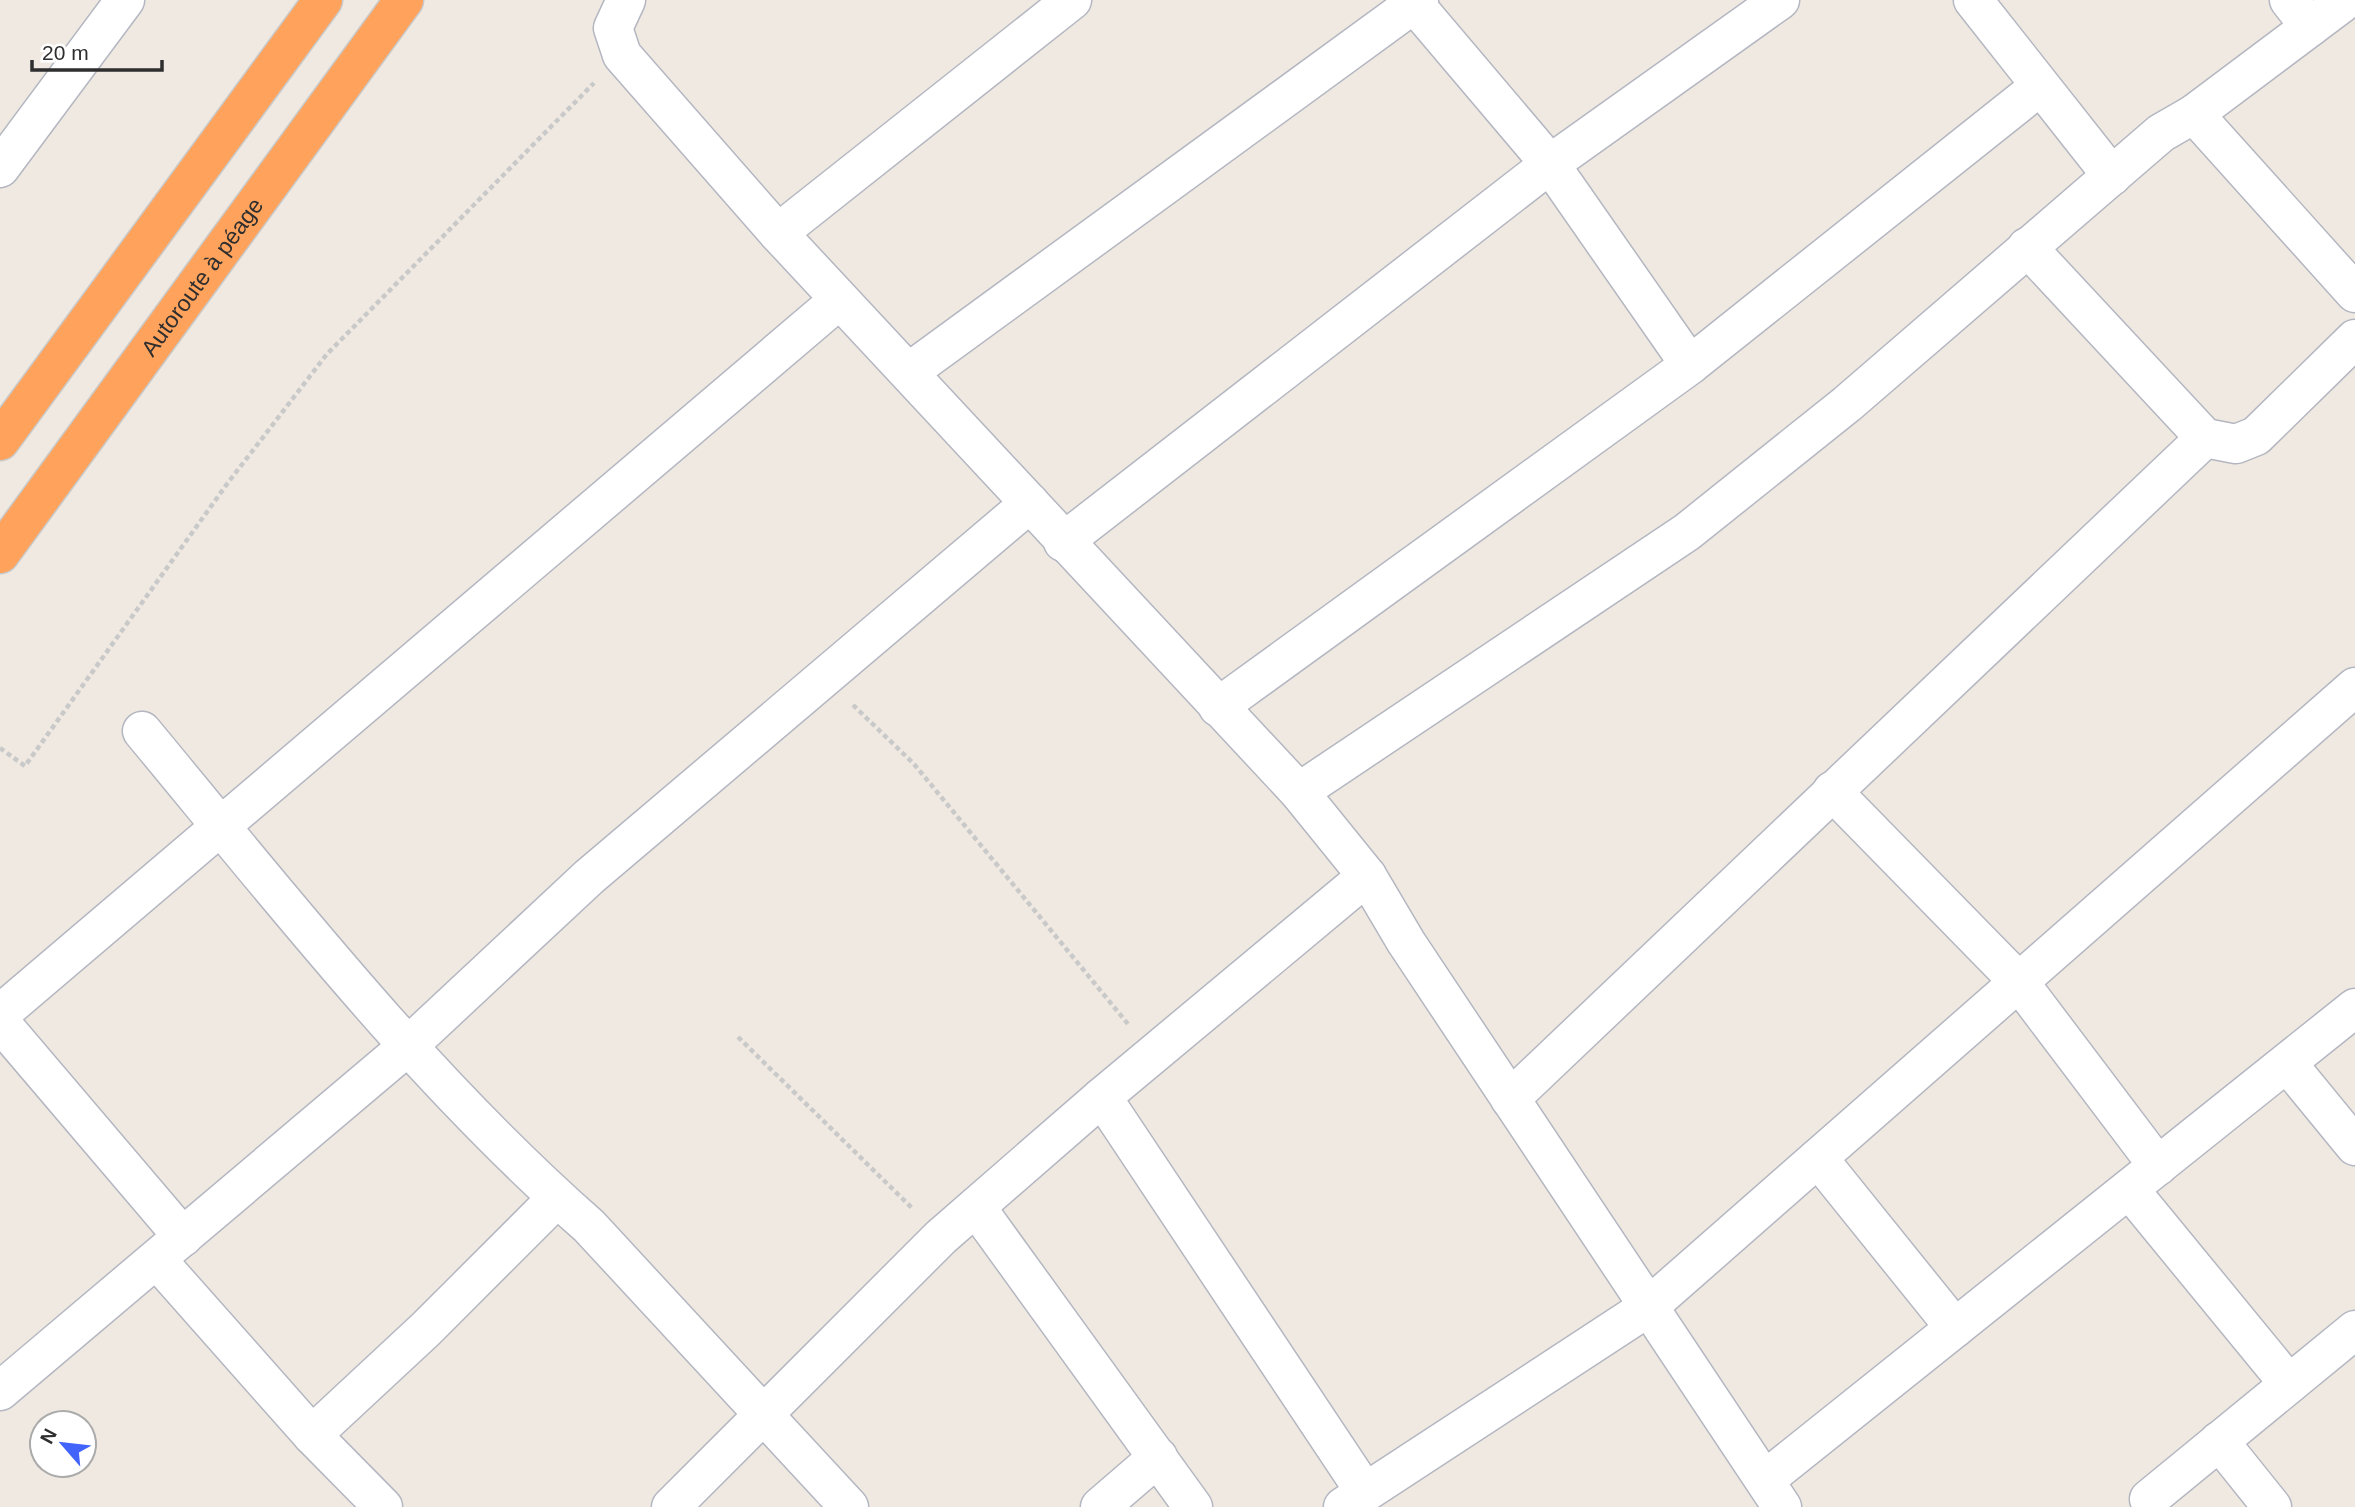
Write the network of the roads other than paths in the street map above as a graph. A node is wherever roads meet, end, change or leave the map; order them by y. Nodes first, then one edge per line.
1 (125, 0) edge
2 (323, 0) edge
3 (404, 0) edge
4 (1072, 0) edge
5 (1780, 0) edge
6 (1973, 0) edge
7 (2346, 0) edge
8 (1415, 1) edge
9 (2300, 14) edge
10 (620, 28) edge
11 (2039, 86) junction
12 (2194, 114) junction
13 (1550, 164) junction
14 (0, 168) edge
15 (2112, 176) junction
16 (778, 233) junction
17 (2027, 247) junction
18 (2355, 293) edge
19 (839, 300) junction
20 (2355, 339) edge
21 (1690, 365) junction
22 (909, 372) junction
23 (2205, 438) junction
24 (0, 441) edge
25 (1030, 503) junction
26 (1063, 542) junction
27 (0, 554) edge
28 (2355, 687) edge
29 (1218, 707) junction
30 (142, 731) dead end
31 (1832, 791) junction
32 (1299, 792) junction
33 (219, 824) junction
34 (1367, 876) junction
35 (2019, 982) junction
36 (2355, 1008) edge
37 (0, 1014) edge
38 (0, 1022) edge
39 (408, 1046) junction
40 (2287, 1063) junction
41 (1102, 1097) junction
42 (1510, 1099) junction
43 (2355, 1146) edge
44 (1818, 1158) junction
45 (2158, 1166) junction
46 (2129, 1189) junction
47 (557, 1198) junction
48 (976, 1207) junction
49 (170, 1249) junction
50 (1647, 1308) junction
51 (1955, 1328) junction
52 (2355, 1330) edge
53 (2289, 1384) junction
54 (0, 1391) edge
55 (765, 1415) junction
56 (312, 1435) junction
57 (2219, 1441) junction
58 (1158, 1457) junction
59 (1774, 1493) edge
60 (1354, 1499) edge
61 (2149, 1499) dead end
62 (383, 1507) edge
63 (671, 1507) edge
64 (849, 1507) edge
65 (1100, 1507) edge
66 (1194, 1507) edge
67 (2272, 1507) edge

1 - 14 street
2 - 24 highway
3 - 27 highway, Autoroute à péage
4 - 16 street
5 - 13 street
6 - 11 street
7 - 9 street
8 - 13 street
8 - 22 street
9 - 12 street
10 - 16 street
11 - 15 street
11 - 21 street
12 - 15 street
12 - 18 street
13 - 21 street
13 - 26 street
15 - 17 street
16 - 19 street
17 - 23 street
17 - 32 street
19 - 22 street
19 - 33 street
20 - 23 street
21 - 29 street
22 - 25 street
23 - 31 street
25 - 26 street
25 - 39 street
26 - 29 street
28 - 35 street
29 - 32 street
30 - 33 street
31 - 35 street
31 - 42 street
32 - 34 street
33 - 37 street
33 - 39 street
34 - 41 street
34 - 42 street
35 - 44 street
35 - 45 street
36 - 40 street
38 - 49 street
39 - 47 street
39 - 49 street
40 - 43 street
40 - 45 street
41 - 48 street
41 - 60 street
42 - 50 street
44 - 50 street
44 - 51 street
45 - 46 street
46 - 51 street
46 - 53 street
47 - 55 street
47 - 56 street
48 - 55 street
48 - 58 street
49 - 54 street
49 - 56 street
50 - 59 street
50 - 60 street
51 - 59 street
52 - 53 street
53 - 57 street
55 - 63 street
55 - 64 street
56 - 62 street
57 - 61 street
57 - 67 street
58 - 65 street
58 - 66 street

